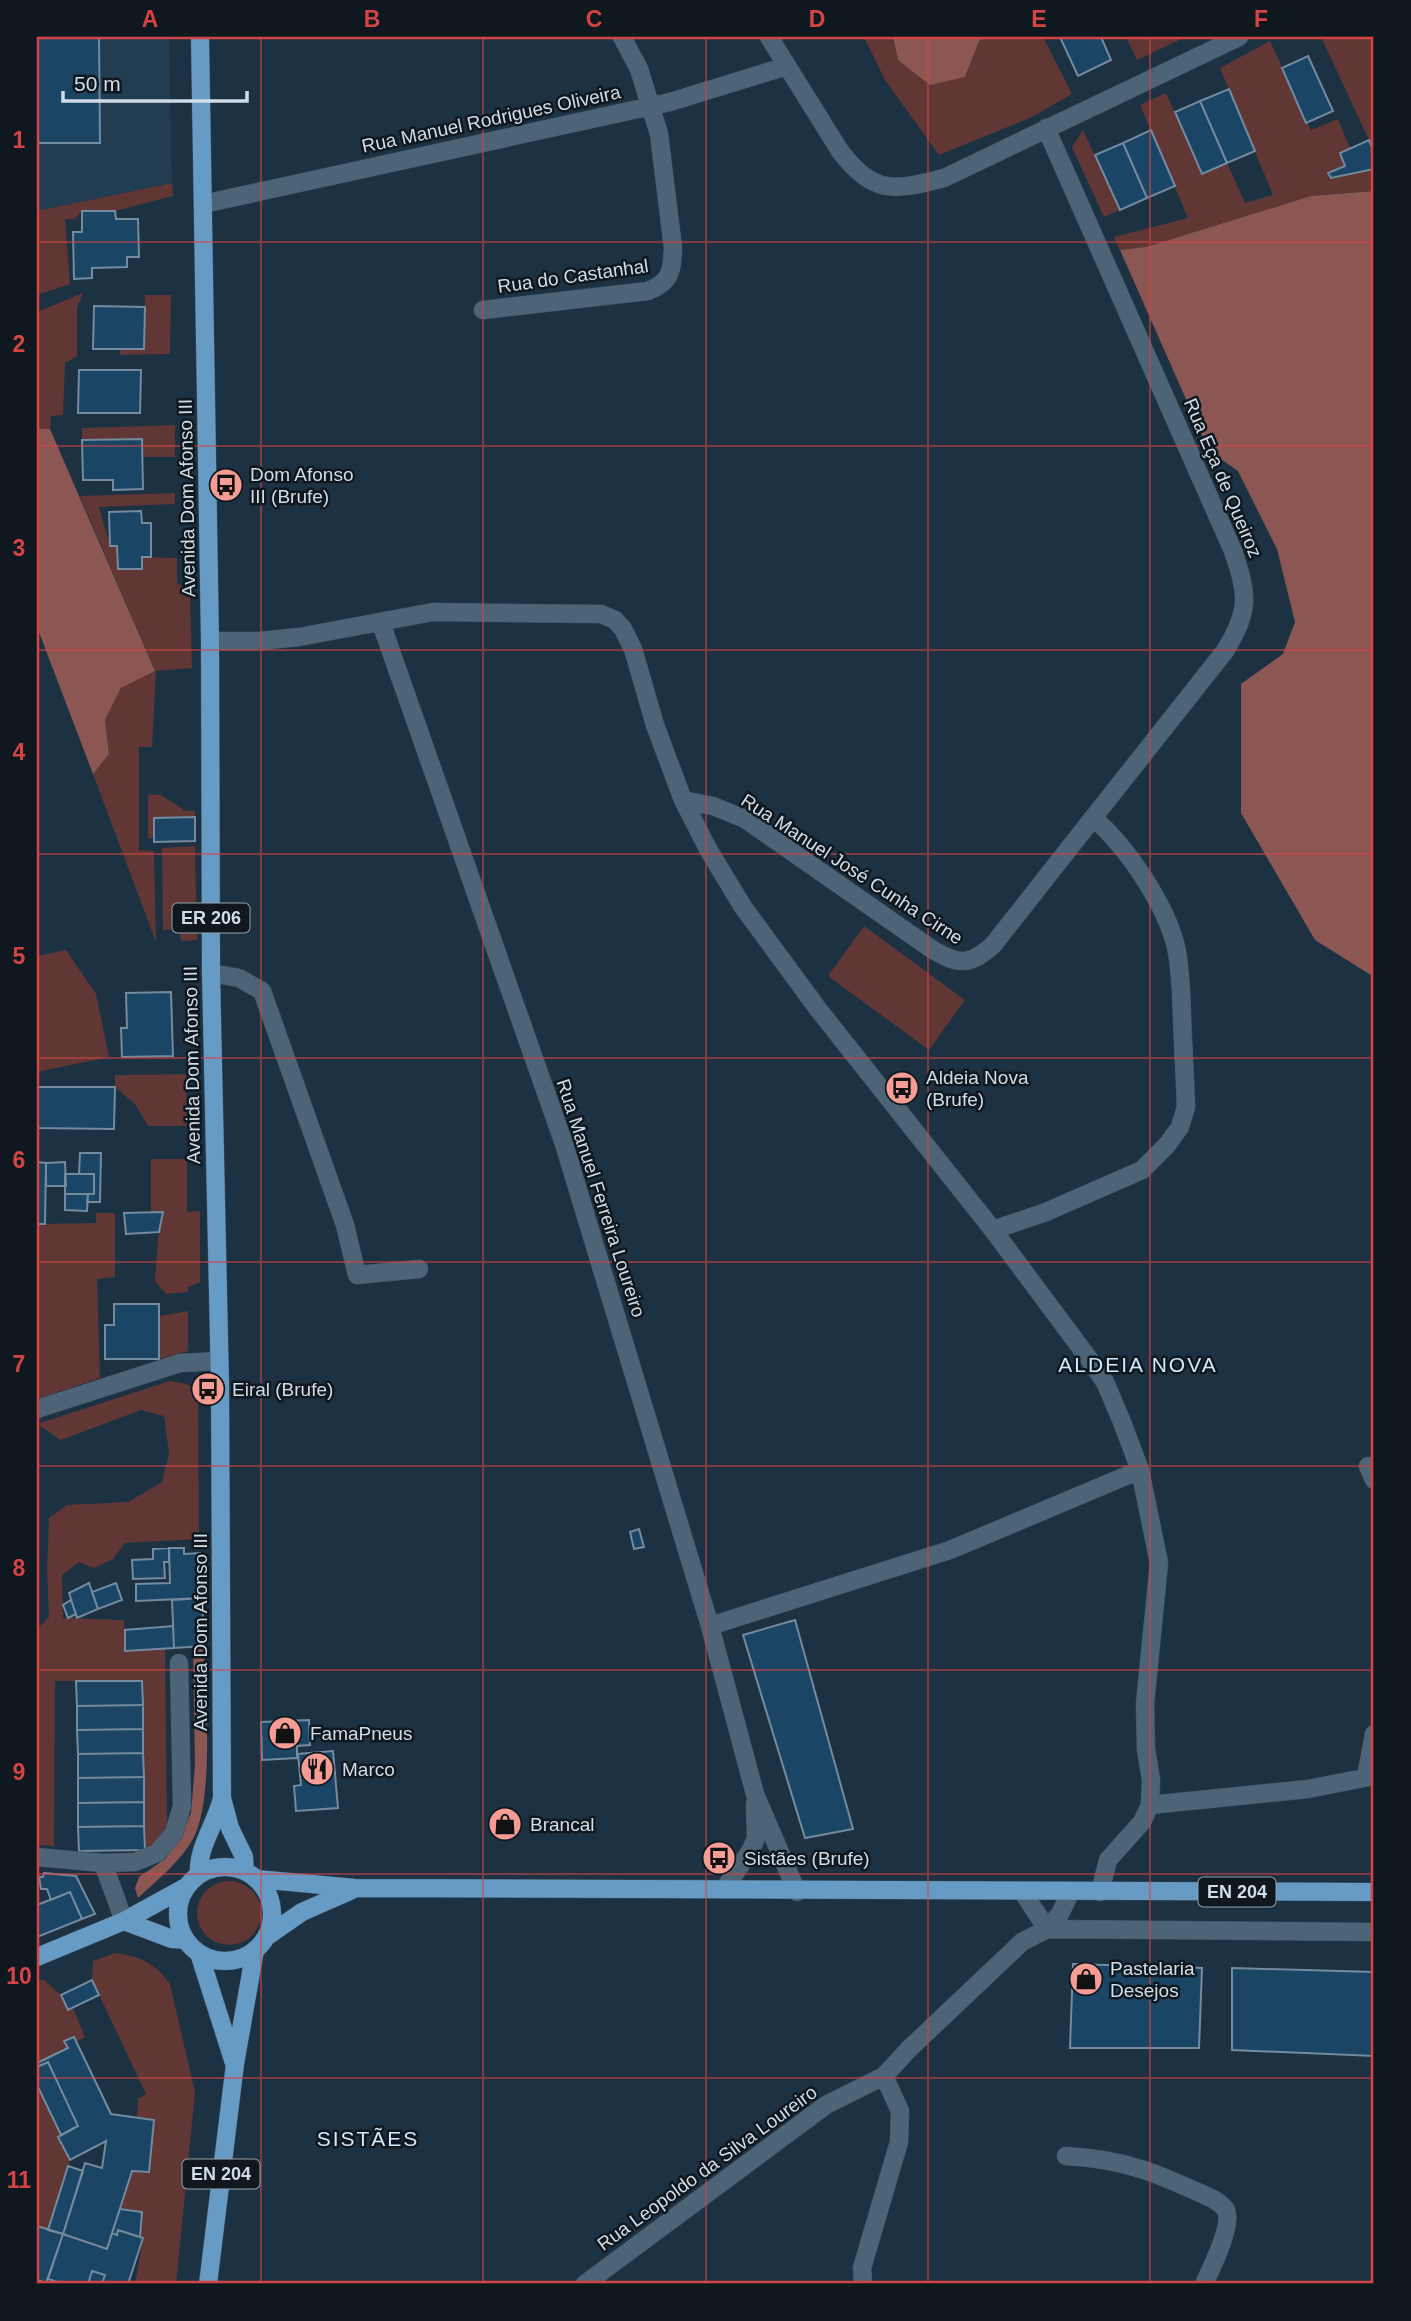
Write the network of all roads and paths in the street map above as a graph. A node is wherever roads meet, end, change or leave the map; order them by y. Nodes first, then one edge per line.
1 (200, 37) edge
2 (622, 37) edge
3 (769, 37) edge
4 (1239, 37) edge
5 (787, 66) junction
6 (650, 106) junction
7 (1046, 128) junction
8 (203, 204) junction
9 (483, 310) dead end
10 (381, 623) junction
11 (210, 641) junction
12 (683, 800) junction
13 (1093, 818) junction
14 (211, 973) junction
15 (993, 1230) junction
16 (419, 1269) dead end
17 (219, 1361) junction
18 (37, 1409) edge
19 (1140, 1470) junction
20 (710, 1626) junction
21 (179, 1663) dead end
22 (1374, 1734) edge
23 (1370, 1776) edge
24 (755, 1794) junction
25 (222, 1798) junction
26 (1150, 1805) junction
27 (37, 1857) edge
28 (103, 1863) junction
29 (251, 1875) junction
30 (192, 1881) junction
31 (355, 1888) junction
32 (724, 1889) junction
33 (1022, 1891) junction
34 (1070, 1891) junction
35 (797, 1892) junction
36 (1100, 1892) junction
37 (1374, 1892) edge
38 (124, 1921) junction
39 (1047, 1929) junction
40 (1374, 1932) edge
41 (186, 1940) junction
42 (261, 1944) junction
43 (199, 1954) junction
44 (37, 1957) edge
45 (234, 2064) junction
46 (884, 2077) junction
47 (1066, 2156) dead end
48 (208, 2284) edge
49 (585, 2284) edge
50 (863, 2284) edge
51 (1204, 2284) edge

1 - 8 main road, Avenida Dom Afonso III / ER 206
2 - 6 street, Rua do Castanhal
3 - 5 street
4 - 7 street
5 - 6 street, Rua Manuel Rodrigues Oliveira
5 - 7 street
6 - 8 street, Rua Manuel Rodrigues Oliveira
6 - 9 street, Rua do Castanhal
7 - 13 street, Rua Eça de Queiroz
8 - 11 main road, Avenida Dom Afonso III / ER 206
10 - 11 street
10 - 12 street
10 - 20 street, Rua Manuel Ferreira Loureiro
11 - 14 main road, Avenida Dom Afonso III / ER 206
12 - 13 street, Rua Manuel José Cunha Cirne
12 - 15 street
13 - 15 street
14 - 16 street
14 - 17 main road, Avenida Dom Afonso III / ER 206
15 - 19 street
17 - 18 street
17 - 25 main road, Avenida Dom Afonso III / ER 206
19 - 20 street
19 - 26 street
20 - 24 street, Rua Manuel Ferreira Loureiro
21 - 28 street
22 - 23 street
23 - 26 street
24 - 32 street, Rua Manuel Ferreira Loureiro
24 - 35 street, Rua Manuel Ferreira Loureiro
25 - 29 main road, Avenida Dom Afonso III / ER 206
25 - 30 main road, Avenida Dom Afonso III / ER 206
26 - 36 street
27 - 28 street
28 - 38 street
29 - 30 main road, EN 204
29 - 31 main road, EN 204
29 - 42 main road, EN 204
30 - 38 main road
30 - 41 main road
31 - 32 main road, EN 204
31 - 42 main road, EN 204
32 - 35 main road, EN 204
33 - 34 main road, EN 204
33 - 35 main road, EN 204
33 - 39 street
34 - 36 main road, EN 204
34 - 39 street, Rua Leopoldo da Silva Loureiro
36 - 37 main road, EN 204
38 - 41 main road
38 - 44 main road
39 - 40 street
39 - 46 street, Rua Leopoldo da Silva Loureiro
41 - 43 main road, EN 204
42 - 43 main road, EN 204
42 - 45 main road, EN 204
43 - 45 main road, EN 204
45 - 48 main road, EN 204
46 - 49 street, Rua Leopoldo da Silva Loureiro
46 - 50 street
47 - 51 street

